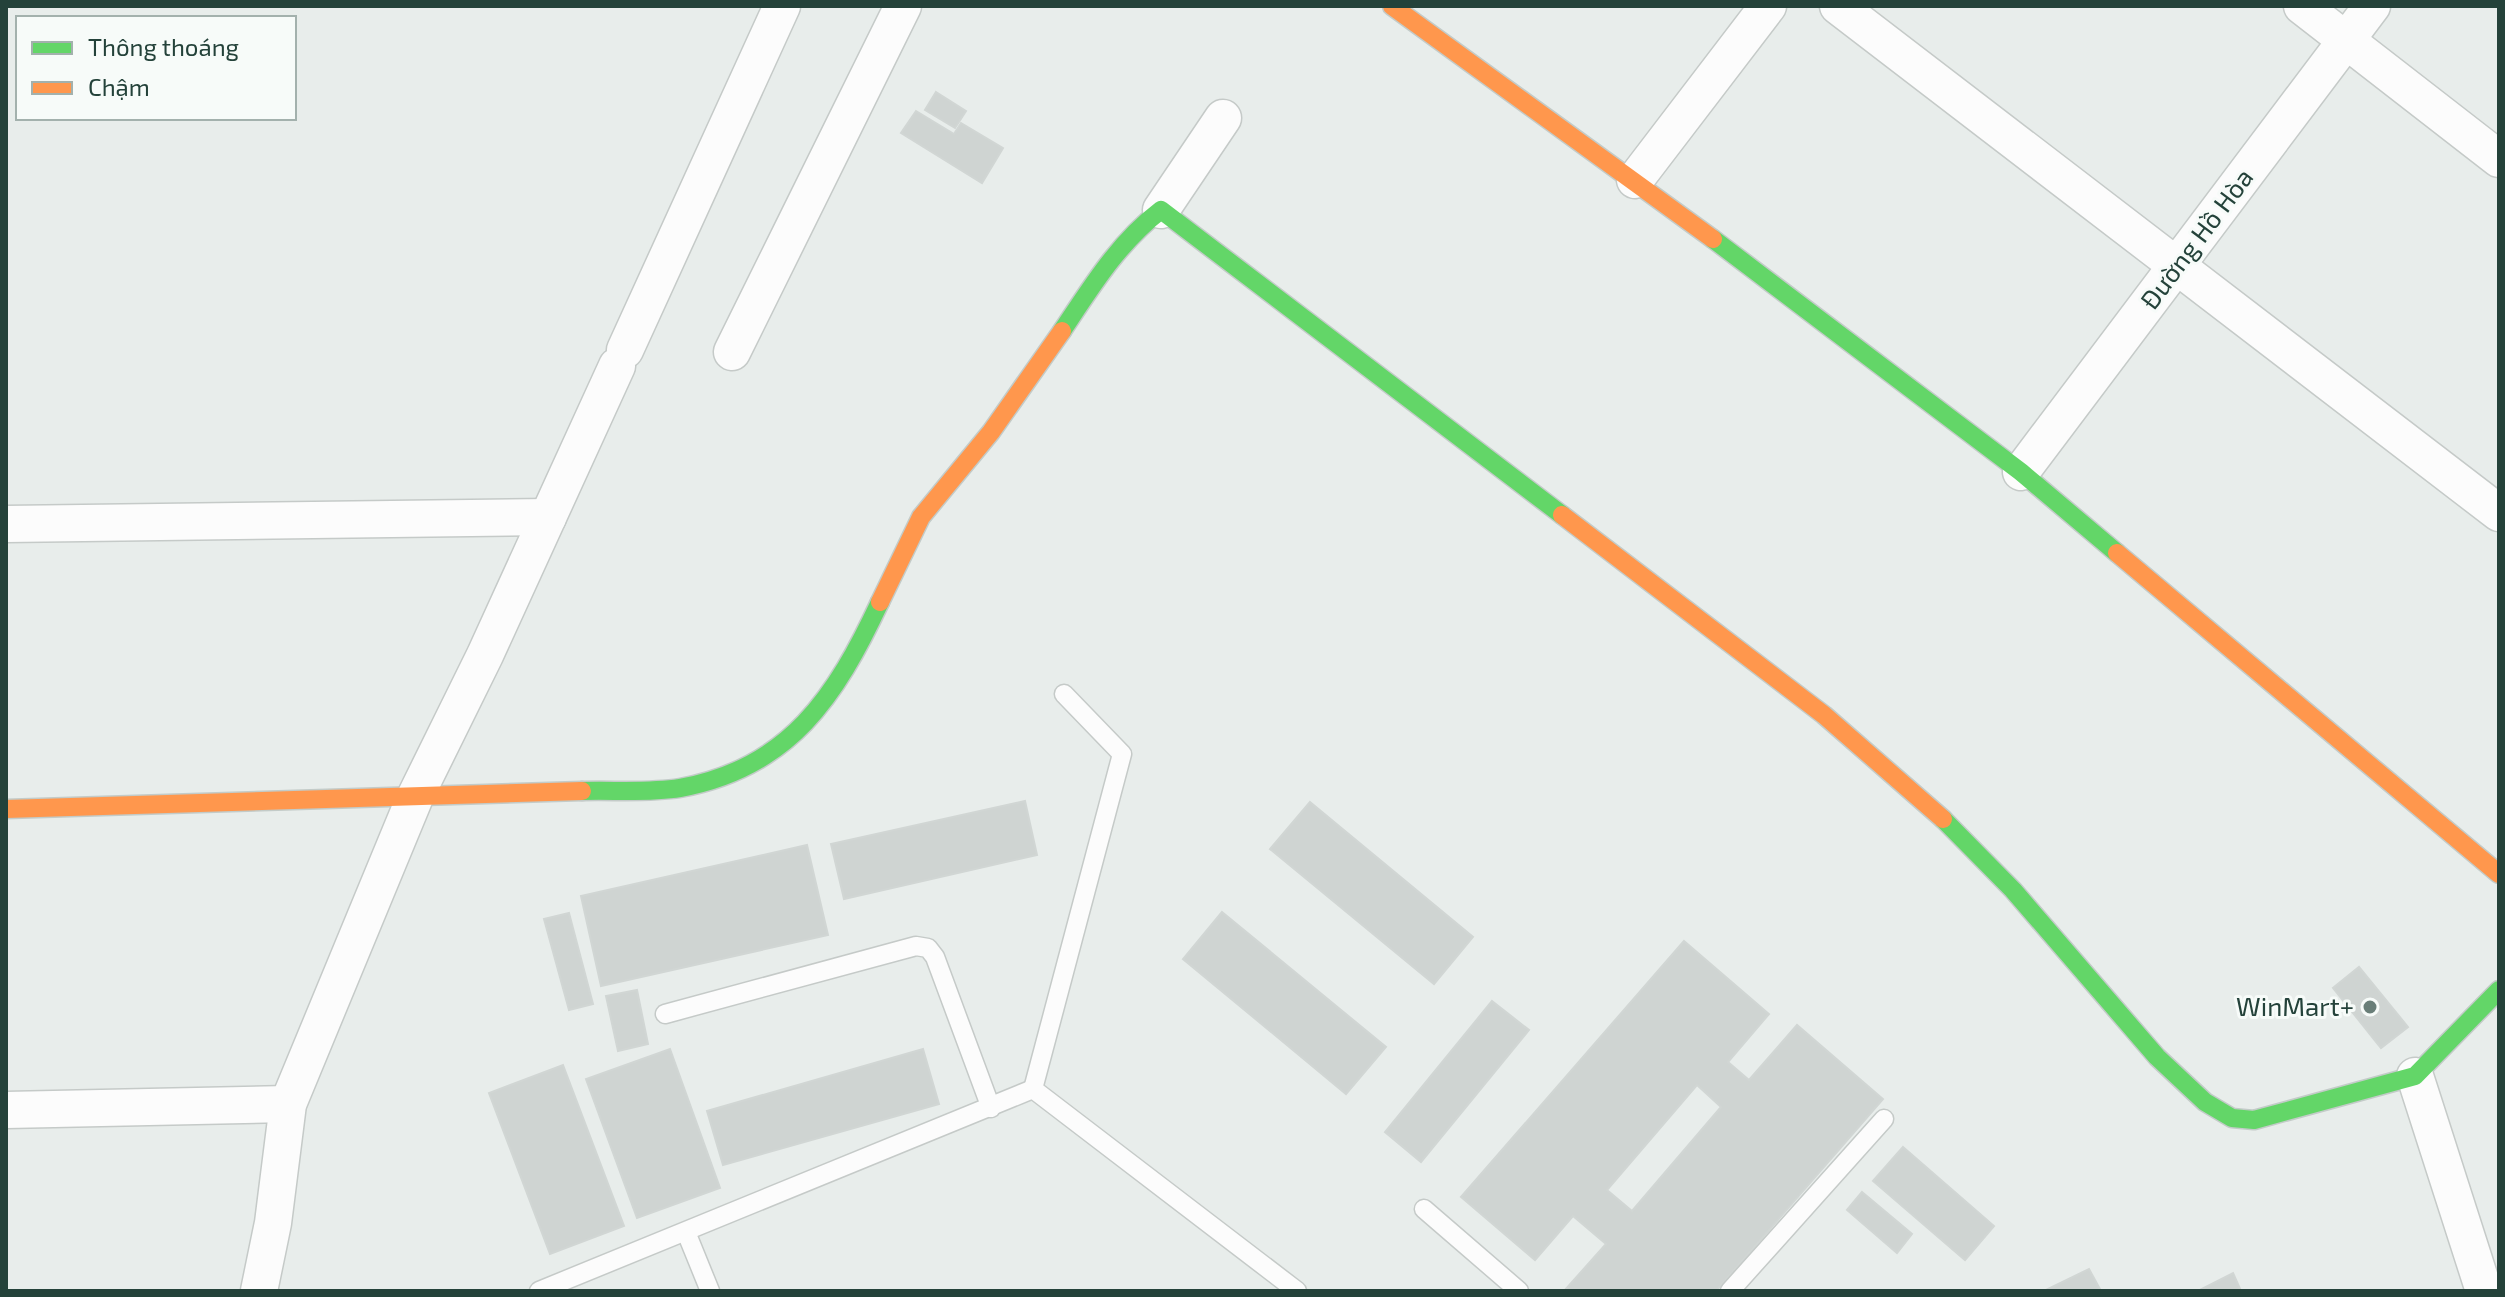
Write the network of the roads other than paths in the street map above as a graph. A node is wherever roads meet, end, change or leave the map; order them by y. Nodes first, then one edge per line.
1 (782, 6) edge
2 (903, 6) edge
3 (1392, 6) edge
4 (1768, 6) edge
5 (1838, 6) edge
6 (2302, 6) edge
7 (2372, 6) edge
8 (2346, 40) junction
9 (1223, 118) dead end
10 (2499, 159) edge
11 (1635, 180) junction
12 (1161, 210) junction
13 (2177, 266) junction
14 (732, 352) dead end
15 (2021, 472) junction
16 (2499, 513) edge
17 (548, 517) junction
18 (6, 524) edge
19 (1064, 694) dead end
20 (415, 797) junction
21 (6, 809) edge
22 (2499, 874) edge
23 (2499, 990) edge
24 (665, 1014) dead end
25 (2415, 1076) junction
26 (1033, 1089) junction
27 (288, 1104) junction
28 (991, 1108) junction
29 (6, 1110) edge
30 (1884, 1119) dead end
31 (1424, 1209) dead end
32 (686, 1232) junction
33 (259, 1291) edge
34 (539, 1291) edge
35 (710, 1291) edge
36 (1297, 1291) edge
37 (1519, 1291) edge
38 (1730, 1291) edge
39 (2484, 1291) edge

1 - 17 street
2 - 14 street
3 - 11 street
4 - 11 street
5 - 13 street
6 - 8 street
7 - 8 street, Đường Hồ Hòa
8 - 10 street
8 - 13 street, Đường Hồ Hòa
9 - 12 street
11 - 15 street
12 - 20 street
12 - 25 street
13 - 15 street, Đường Hồ Hòa
13 - 16 street
15 - 22 street
17 - 18 street
17 - 20 street
19 - 26 lane
20 - 21 street
20 - 27 street
23 - 25 street
24 - 28 lane
25 - 39 street
26 - 28 lane
26 - 36 lane
27 - 29 street
27 - 33 street
28 - 32 lane
30 - 38 lane
31 - 37 lane
32 - 34 lane
32 - 35 lane

